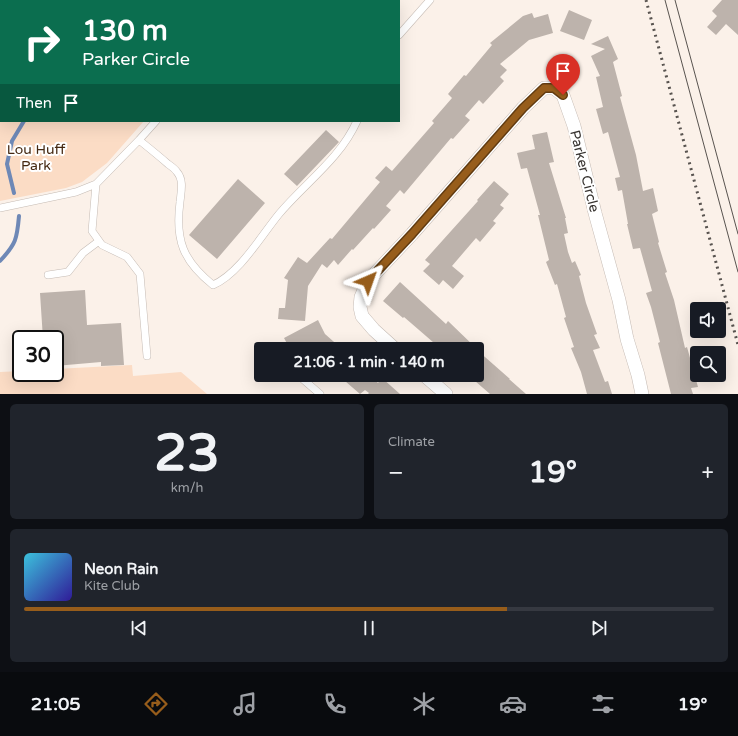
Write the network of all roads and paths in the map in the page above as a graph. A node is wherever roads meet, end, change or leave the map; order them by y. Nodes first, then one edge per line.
1 (430, 0) edge
2 (400, 34) edge
3 (155, 122) edge
4 (357, 122) edge
5 (139, 140) junction
6 (96, 184) junction
7 (0, 208) edge
8 (99, 241) junction
9 (48, 275) dead end
10 (387, 342) edge
11 (147, 356) dead end
12 (306, 382) edge
13 (432, 382) edge
14 (320, 394) edge
15 (446, 394) edge
16 (642, 394) edge

1 - 2 lane
3 - 5 lane
4 - 5 lane
5 - 6 lane
6 - 7 lane
6 - 8 lane
8 - 9 lane
8 - 11 lane
10 - 16 street, Parker Circle
12 - 14 lane
13 - 15 street

